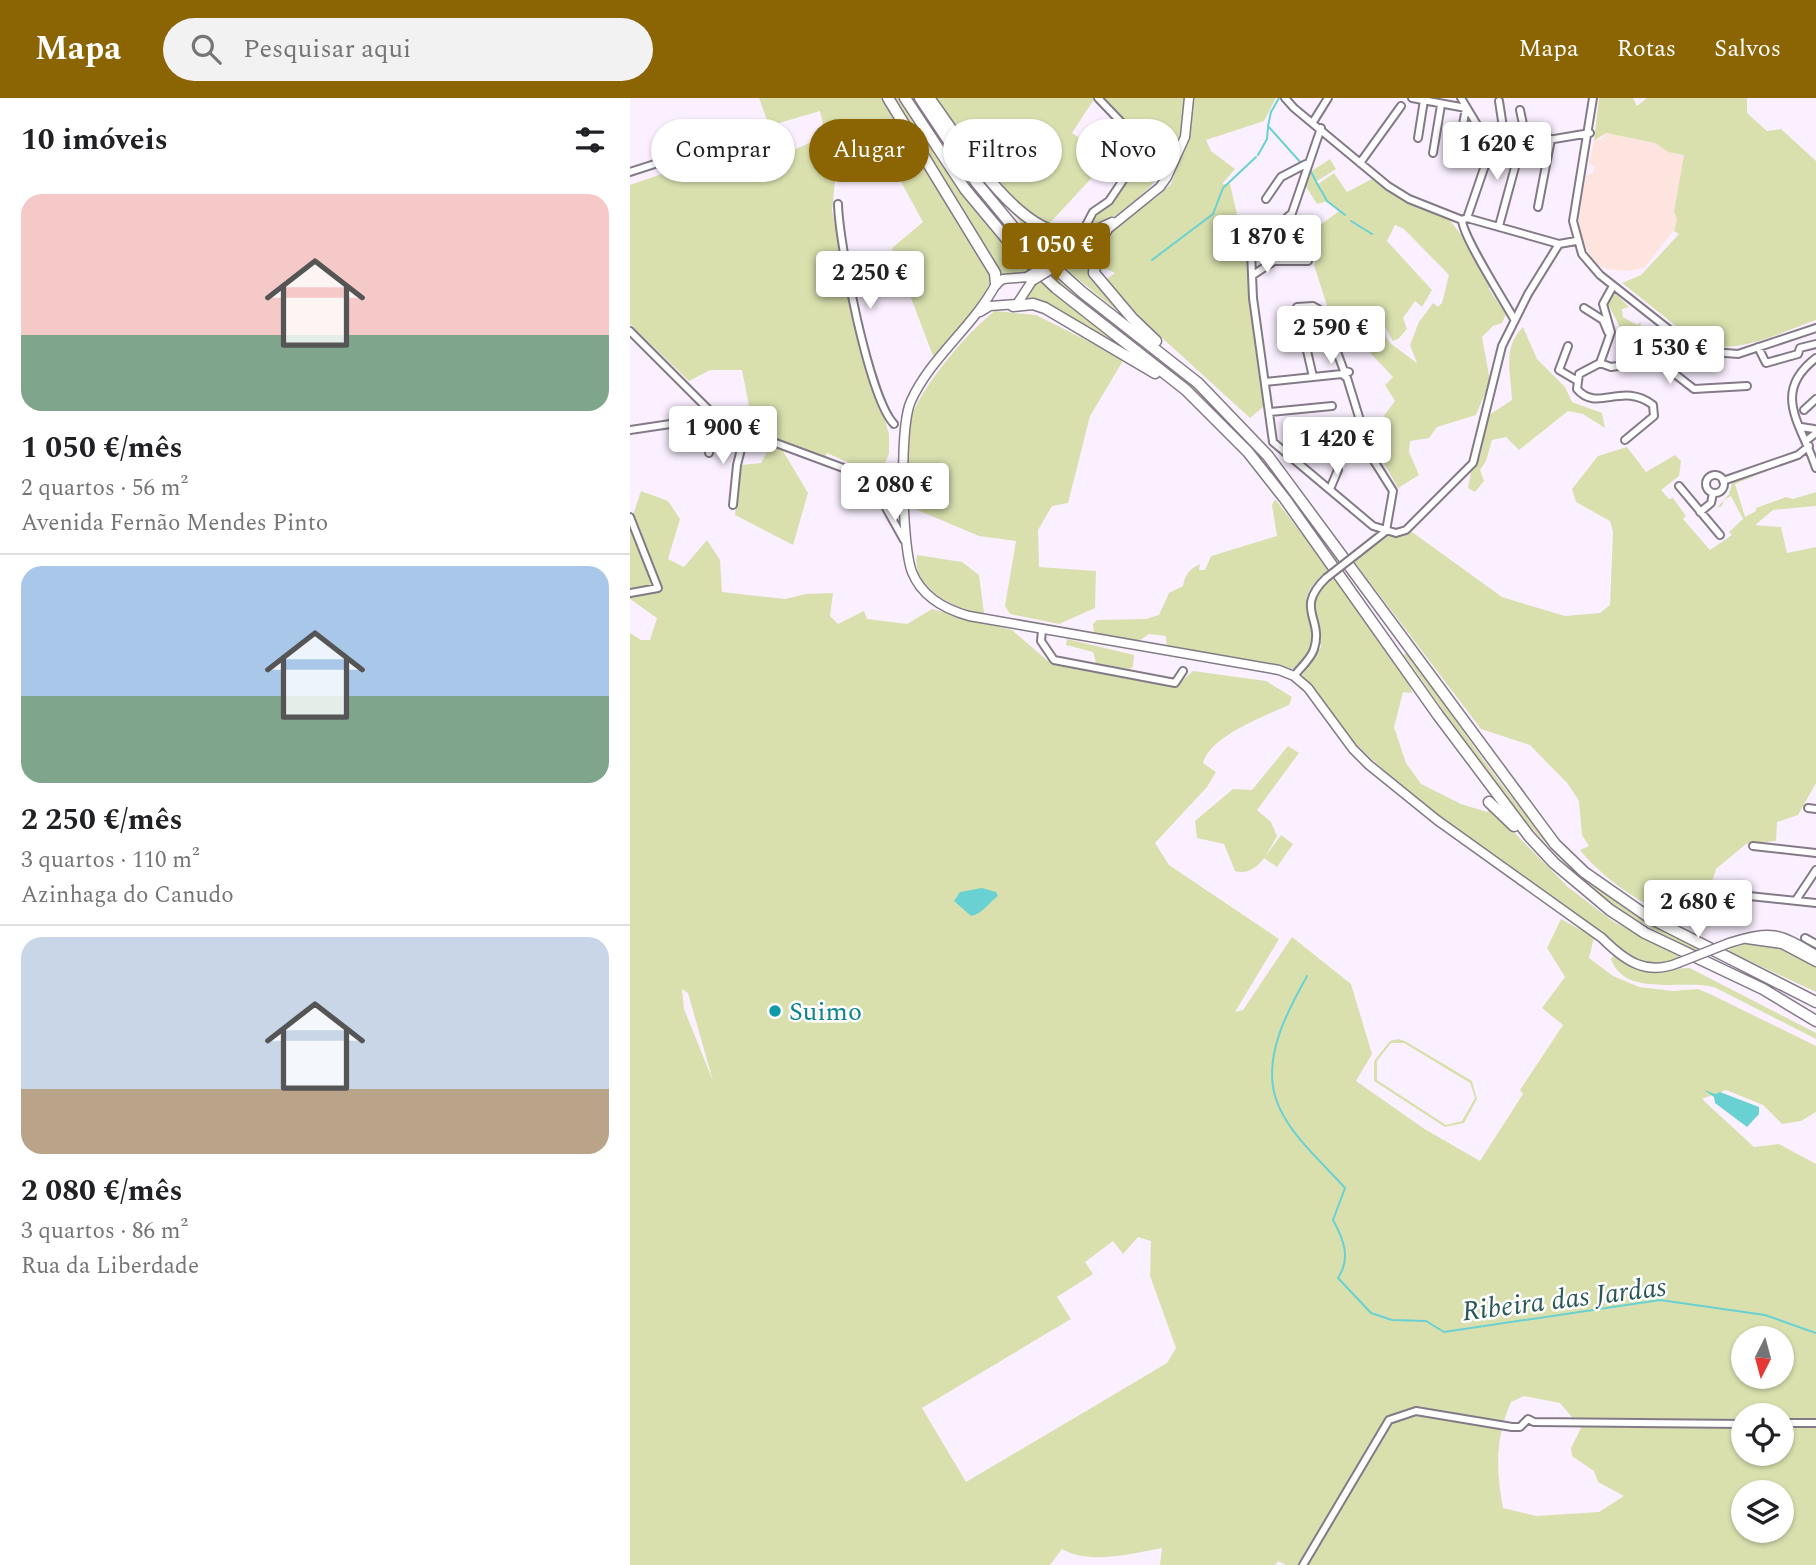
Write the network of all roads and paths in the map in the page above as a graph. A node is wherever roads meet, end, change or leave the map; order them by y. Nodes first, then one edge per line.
1 (888, 98) edge
2 (905, 98) edge
3 (920, 98) edge
4 (929, 98) edge
5 (1098, 98) edge
6 (1189, 98) edge
7 (1285, 98) edge
8 (1328, 98) edge
9 (1412, 98) edge
10 (1461, 98) edge
11 (1593, 98) edge
12 (1424, 100) edge
13 (1499, 101) dead end
14 (1441, 105) junction
15 (1401, 106) dead end
16 (1466, 108) junction
17 (1520, 110) dead end
18 (1313, 122) junction
19 (1321, 128) junction
20 (1590, 133) junction
21 (1418, 138) dead end
22 (1551, 139) junction
23 (1524, 144) junction
24 (1506, 147) junction
25 (1491, 148) junction
26 (1433, 153) dead end
27 (1360, 163) junction
28 (1306, 164) junction
29 (651, 165) edge
30 (630, 172) edge
31 (1266, 199) dead end
32 (838, 204) dead end
33 (1538, 207) dead end
34 (1120, 218) junction
35 (1465, 219) junction
36 (1499, 226) junction
37 (1083, 231) junction
38 (1576, 241) junction
39 (1070, 243) junction
40 (1559, 244) junction
41 (1097, 251) junction
42 (1063, 258) junction
43 (1079, 259) junction
44 (1308, 261) dead end
45 (1254, 275) junction
46 (1012, 279) junction
47 (1030, 279) junction
48 (995, 286) junction
49 (1613, 286) junction
50 (1022, 293) junction
51 (1000, 305) junction
52 (1013, 306) junction
53 (1584, 307) dead end
54 (972, 318) junction
55 (1514, 319) junction
56 (1816, 328) edge
57 (630, 331) edge
58 (1609, 341) junction
59 (1816, 344) edge
60 (1568, 346) dead end
61 (1758, 347) junction
62 (1816, 358) edge
63 (1600, 363) junction
64 (1344, 374) junction
65 (1313, 377) junction
66 (1576, 380) junction
67 (1265, 382) junction
68 (1198, 383) junction
69 (1746, 386) dead end
70 (1816, 399) edge
71 (1332, 406) dead end
72 (1804, 410) dead end
73 (1270, 412) junction
74 (1214, 416) junction
75 (714, 418) junction
76 (894, 424) dead end
77 (1801, 426) junction
78 (630, 430) edge
79 (1815, 430) edge
80 (745, 433) junction
81 (1329, 436) dead end
82 (1625, 440) dead end
83 (1807, 440) junction
84 (709, 453) dead end
85 (1798, 455) junction
86 (1812, 455) junction
87 (1816, 468) edge
88 (1723, 481) junction
89 (904, 486) junction
90 (1679, 486) dead end
91 (1330, 489) junction
92 (876, 490) junction
93 (1713, 493) junction
94 (887, 496) junction
95 (733, 505) dead end
96 (906, 505) junction
97 (885, 506) junction
98 (1700, 512) junction
99 (630, 517) edge
100 (1386, 531) junction
101 (1720, 535) dead end
102 (908, 548) junction
103 (630, 593) edge
104 (1042, 630) junction
105 (1401, 660) junction
106 (1183, 671) dead end
107 (1294, 676) junction
108 (1444, 693) junction
109 (1416, 698) dead end
110 (1482, 737) dead end
111 (1489, 802) dead end
112 (1529, 836) junction
113 (1753, 846) dead end
114 (1816, 853) edge
115 (1585, 864) dead end
116 (1816, 870) edge
117 (1692, 890) dead end
118 (1613, 894) junction
119 (1796, 900) junction
120 (1816, 903) edge
121 (1816, 936) edge
122 (1741, 939) junction
123 (1816, 944) edge
124 (1816, 955) edge
125 (1816, 962) edge
126 (1816, 1002) edge
127 (1816, 1021) edge
128 (1794, 1423) edge
129 (1816, 1423) edge
130 (1731, 1424) edge
131 (1303, 1565) edge

1 - 48 highway
2 - 74 highway
3 - 68 highway
4 - 37 highway
5 - 37 street
6 - 34 main road
7 - 18 street
8 - 18 street
9 - 12 street
10 - 16 street
11 - 20 street
12 - 14 street
12 - 21 street
13 - 24 street
14 - 16 street
14 - 26 street
15 - 27 street
16 - 25 street
16 - 25 street
17 - 23 street
18 - 19 street
19 - 27 street
19 - 28 street
20 - 22 street
20 - 38 street
22 - 23 street
22 - 33 street
23 - 24 street
23 - 36 street
24 - 25 street
25 - 35 street
27 - 35 street
28 - 31 street
28 - 45 street
29 - 30 street
32 - 76 street
34 - 37 main road
34 - 41 main road
35 - 36 street
35 - 55 street
36 - 40 street
37 - 39 main road
37 - 41 main road
38 - 40 street
38 - 49 street
39 - 42 main road
39 - 43 main road
40 - 55 street
41 - 43 main road
41 - 68 highway
42 - 43 main road
42 - 47 main road, bridge
44 - 45 street
45 - 67 street
46 - 47 main road
46 - 48 main road
46 - 50 main road
47 - 50 main road
48 - 51 main road
48 - 54 main road
49 - 58 street
49 - 61 street
50 - 52 main road
51 - 52 main road
51 - 54 main road
52 - 74 highway
53 - 58 street
54 - 89 main road
55 - 100 street
56 - 61 street
57 - 75 street
58 - 63 street
59 - 61 street
60 - 66 street
62 - 77 street
63 - 66 street
63 - 69 street
64 - 65 street
64 - 65 street
64 - 100 street
65 - 67 street
66 - 82 street
67 - 73 street
68 - 108 highway
70 - 72 street
71 - 73 street
73 - 91 street
74 - 105 highway
75 - 78 street
75 - 80 street
75 - 84 street
77 - 79 street
77 - 83 street
79 - 83 street
80 - 92 street
80 - 95 street
81 - 91 street
83 - 85 street
83 - 86 street
85 - 86 street
85 - 88 street
86 - 87 street
88 - 93 street
88 - 93 street
89 - 94 street
89 - 96 main road
90 - 98 street
91 - 100 street
92 - 94 street
92 - 97 street
93 - 98 street
94 - 96 street
96 - 97 street
96 - 102 main road
97 - 102 street
98 - 101 street
99 - 103 street
100 - 107 street, bridge
102 - 104 main road
104 - 106 street
104 - 107 main road
105 - 109 highway
105 - 112 highway
107 - 122 main road, bridge
108 - 110 highway
108 - 118 highway
111 - 112 highway
112 - 127 highway
113 - 114 street
115 - 118 highway
116 - 119 street
117 - 119 street
118 - 126 highway
119 - 120 street
121 - 123 street
122 - 124 main road
122 - 125 main road
128 - 129 street
130 - 131 street

